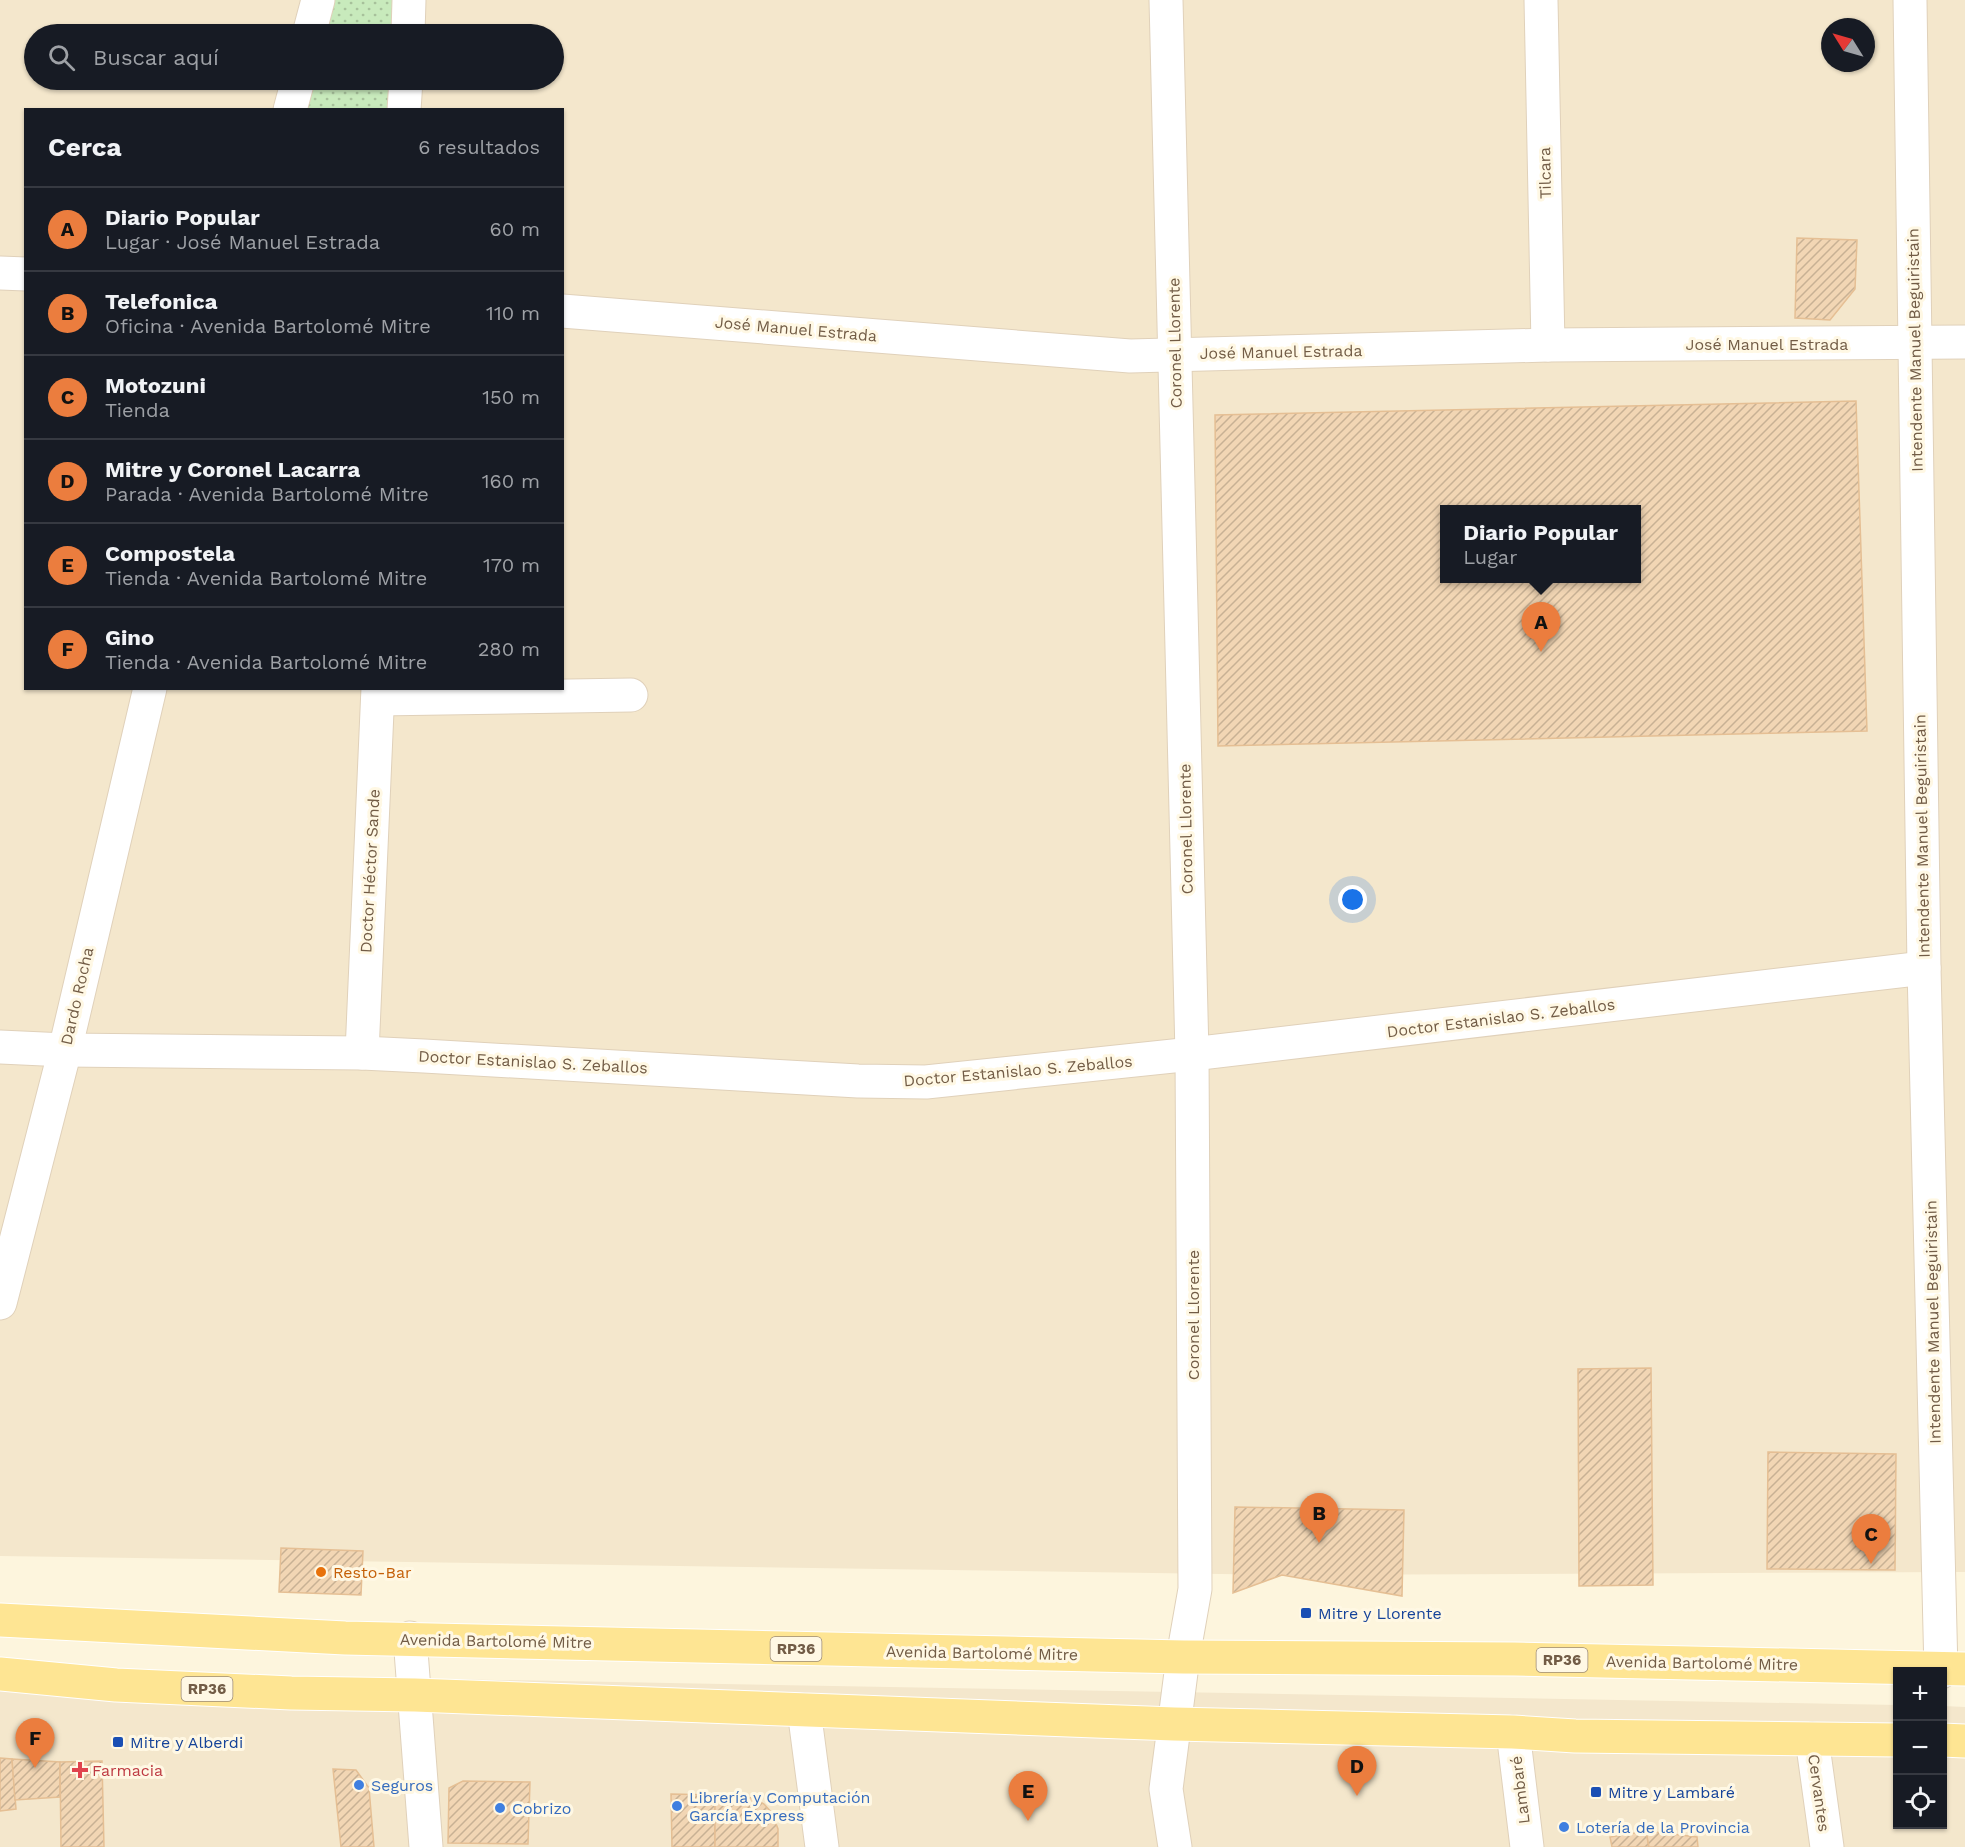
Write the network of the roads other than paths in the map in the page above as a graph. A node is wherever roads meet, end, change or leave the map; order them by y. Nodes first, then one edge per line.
1 (318, 0) edge
2 (409, 0) edge
3 (1166, 0) edge
4 (1542, 0) edge
5 (1910, 0) edge
6 (312, 24) edge
7 (408, 24) edge
8 (295, 90) edge
9 (405, 90) edge
10 (291, 108) edge
11 (404, 108) edge
12 (0, 273) edge
13 (24, 274) edge
14 (564, 310) edge
15 (1965, 342) edge
16 (1915, 343) junction
17 (1548, 345) junction
18 (1175, 355) junction
19 (150, 690) edge
20 (378, 694) edge
21 (630, 694) dead end
22 (1924, 968) junction
23 (0, 1047) edge
24 (65, 1050) junction
25 (362, 1053) junction
26 (1192, 1054) junction
27 (0, 1303) edge
28 (0, 1620) edge
29 (410, 1638) junction
30 (1183, 1657) junction
31 (1949, 1670) edge
32 (0, 1674) edge
33 (415, 1695) junction
34 (804, 1710) junction
35 (1174, 1725) junction
36 (1513, 1732) junction
37 (1812, 1739) junction
38 (1893, 1740) edge
39 (1947, 1740) edge
40 (1965, 1741) edge
41 (426, 1847) edge
42 (822, 1847) edge
43 (1175, 1847) edge
44 (1527, 1847) edge
45 (1827, 1847) edge

1 - 6 street
2 - 7 street
3 - 18 street, Coronel Llorente
4 - 17 street, Tilcara
5 - 16 street, Intendente Manuel Beguiristain
8 - 10 street
9 - 11 street
12 - 13 street
14 - 18 street, José Manuel Estrada
15 - 16 street, José Manuel Estrada
16 - 17 street, José Manuel Estrada
16 - 22 street, Intendente Manuel Beguiristain
17 - 18 street, José Manuel Estrada
18 - 26 street, Coronel Llorente
19 - 24 street, Dardo Rocha
20 - 21 street
20 - 25 street, Doctor Héctor Sande
22 - 26 street, Doctor Estanislao S. Zeballos
22 - 31 street, Intendente Manuel Beguiristain
23 - 24 street, Doctor Estanislao S. Zeballos
24 - 25 street, Doctor Estanislao S. Zeballos
24 - 27 street, Dardo Rocha
25 - 26 street, Doctor Estanislao S. Zeballos
26 - 30 street, Coronel Llorente
28 - 29 main road, Avenida Bartolomé Mitre / RP36
29 - 30 main road, Avenida Bartolomé Mitre / RP36
29 - 33 street
30 - 31 main road, Avenida Bartolomé Mitre / RP36
30 - 35 street, Coronel Llorente
32 - 33 main road, RP36
33 - 34 main road, RP36
33 - 41 street
34 - 35 main road, RP36
34 - 42 street
35 - 36 main road, RP36
35 - 43 street, Coronel Llorente
36 - 37 main road, RP36
36 - 44 street, Lambaré
37 - 38 main road, RP36
37 - 45 street, Cervantes
39 - 40 main road

